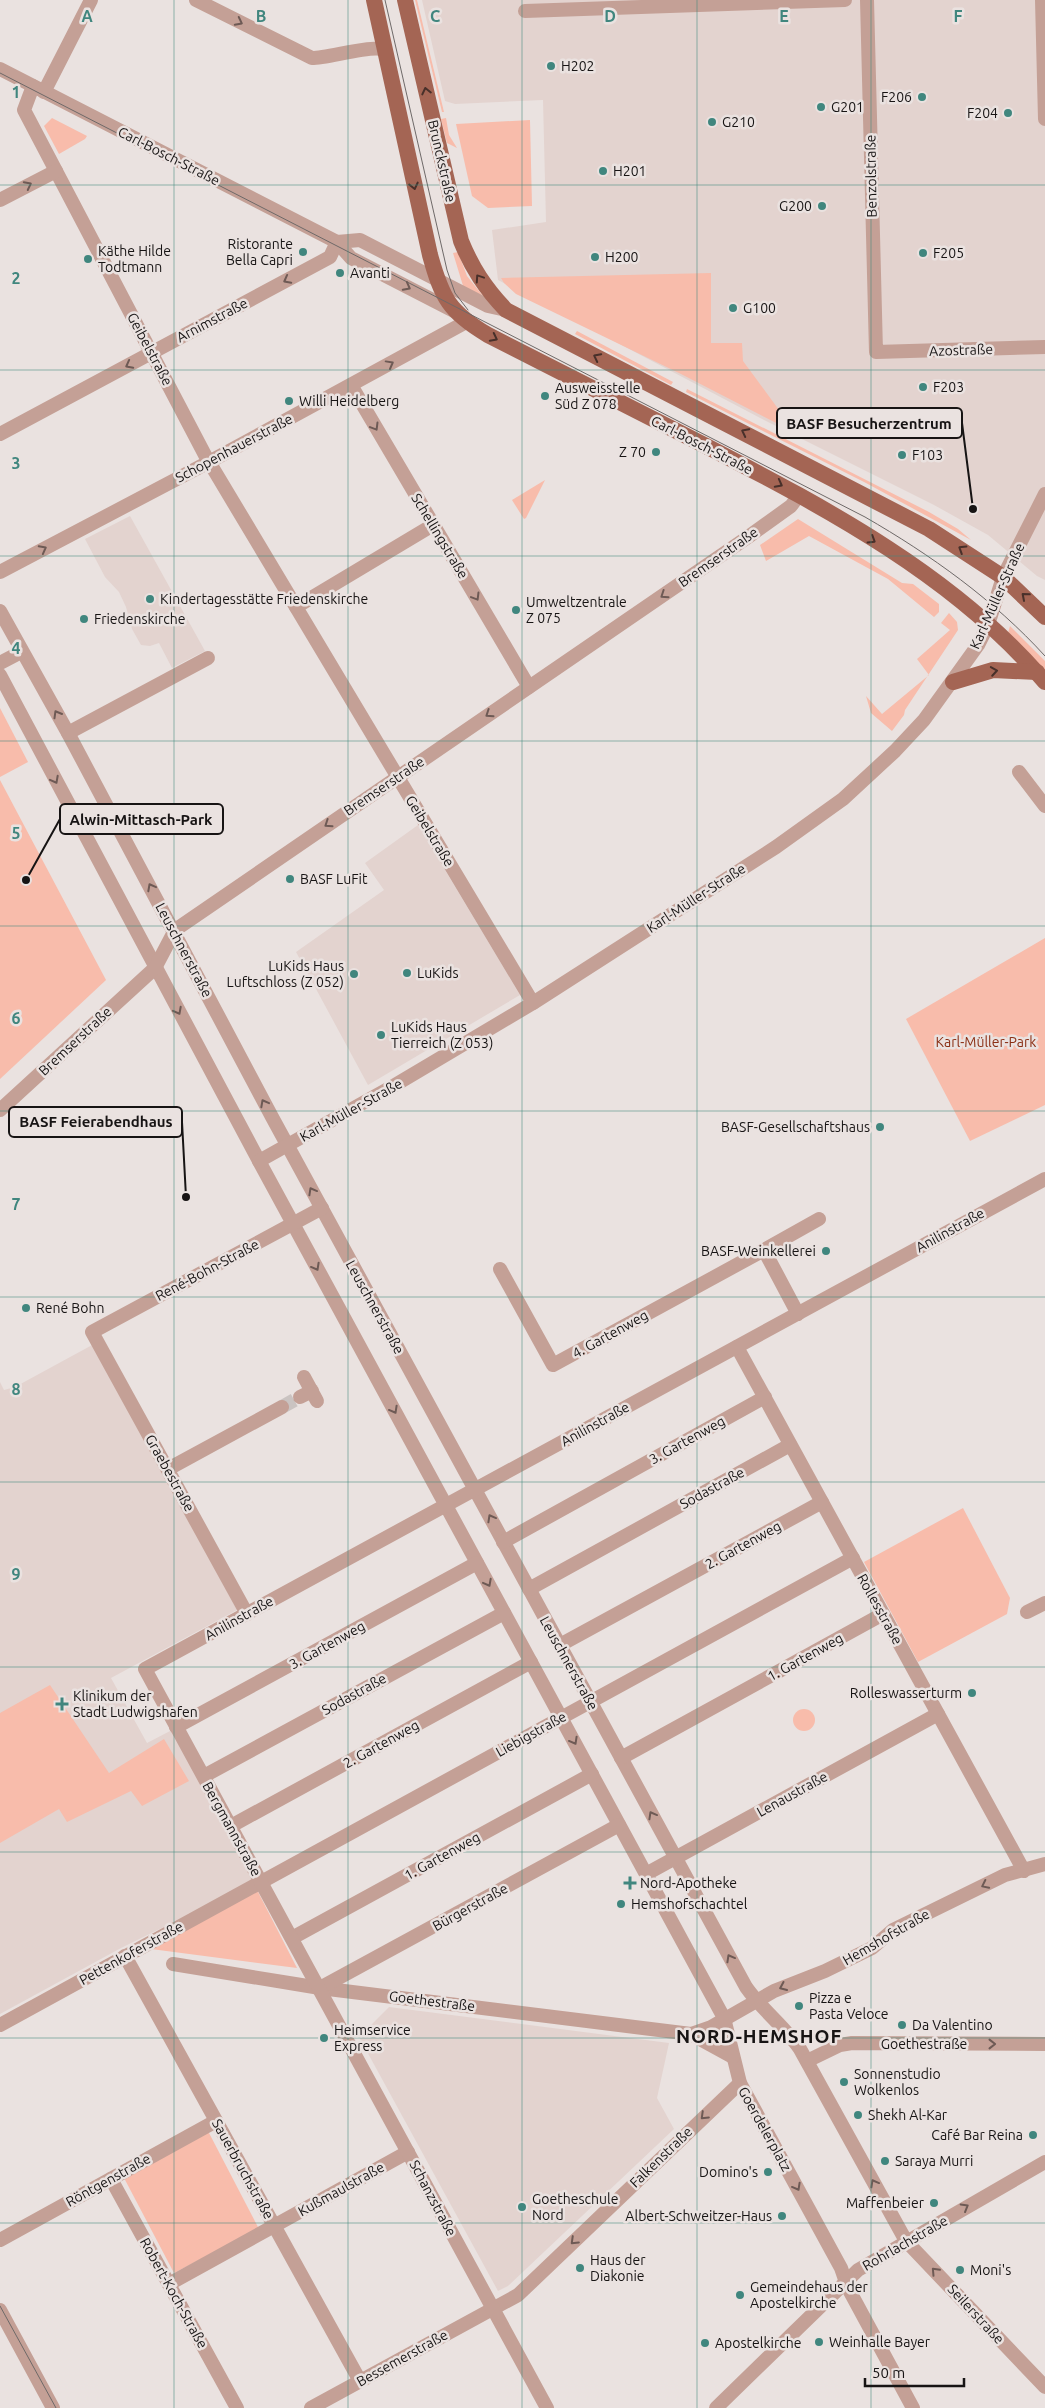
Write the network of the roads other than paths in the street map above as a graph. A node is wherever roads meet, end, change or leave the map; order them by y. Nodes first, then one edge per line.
1 (91, 0) edge
2 (196, 0) edge
3 (374, 0) edge
4 (405, 0) edge
5 (845, 0) edge
6 (867, 0) edge
7 (1042, 0) edge
8 (525, 11) dead end
9 (385, 50) junction
10 (0, 69) edge
11 (38, 89) junction
12 (1045, 119) edge
13 (56, 171) junction
14 (0, 200) edge
15 (337, 242) junction
16 (436, 280) junction
17 (506, 310) junction
18 (460, 317) junction
19 (1045, 347) edge
20 (152, 352) junction
21 (876, 352) joint
22 (351, 385) junction
23 (0, 434) edge
24 (209, 462) junction
25 (1045, 494) edge
26 (799, 495) junction
27 (434, 525) junction
28 (0, 572) edge
29 (1003, 577) junction
30 (296, 606) junction
31 (0, 611) edge
32 (1045, 617) edge
33 (988, 625) junction
34 (21, 652) junction
35 (208, 658) dead end
36 (0, 663) edge
37 (0, 675) edge
38 (1041, 677) edge
39 (953, 682) junction
40 (530, 687) junction
41 (68, 733) junction
42 (1019, 772) dead end
43 (397, 777) junction
44 (1045, 806) edge
45 (174, 930) junction
46 (154, 968) junction
47 (533, 1003) junction
48 (0, 1110) edge
49 (287, 1146) junction
50 (258, 1161) junction
51 (1045, 1179) edge
52 (322, 1208) junction
53 (819, 1219) dead end
54 (293, 1224) junction
55 (764, 1250) junction
56 (500, 1269) dead end
57 (798, 1314) junction
58 (92, 1332) joint
59 (737, 1347) junction
60 (304, 1377) dead end
61 (310, 1396) dead end
62 (765, 1397) junction
63 (282, 1408) tunnel mouth
64 (790, 1445) junction
65 (168, 1469) junction
66 (475, 1490) junction
67 (822, 1502) junction
68 (446, 1505) junction
69 (503, 1542) junction
70 (853, 1558) junction
71 (477, 1563) junction
72 (529, 1589) junction
73 (1045, 1603) edge
74 (1027, 1612) dead end
75 (504, 1613) junction
76 (247, 1614) junction
77 (884, 1614) junction
78 (560, 1645) junction
79 (531, 1662) junction
80 (145, 1670) joint
81 (590, 1702) junction
82 (938, 1714) junction
83 (561, 1718) junction
84 (176, 1726) junction
85 (621, 1758) junction
86 (592, 1774) junction
87 (204, 1776) junction
88 (619, 1825) junction
89 (231, 1826) junction
90 (675, 1858) junction
91 (1045, 1864) edge
92 (1024, 1870) junction
93 (646, 1874) junction
94 (261, 1881) junction
95 (292, 1938) junction
96 (125, 1956) junction
97 (173, 1964) dead end
98 (320, 1988) junction
99 (755, 2000) junction
100 (724, 2018) junction
101 (0, 2025) edge
102 (691, 2034) junction
103 (1045, 2044) edge
104 (732, 2057) junction
105 (807, 2061) junction
106 (740, 2082) junction
107 (216, 2121) junction
108 (408, 2152) junction
109 (1045, 2162) edge
110 (111, 2179) junction
111 (274, 2226) junction
112 (0, 2240) edge
113 (906, 2241) junction
114 (845, 2280) junction
115 (169, 2284) junction
116 (492, 2308) junction
117 (0, 2310) edge
118 (360, 2381) junction
119 (1045, 2387) edge
120 (53, 2408) edge
121 (237, 2408) edge
122 (311, 2408) edge
123 (547, 2408) edge
124 (716, 2408) edge
125 (913, 2408) edge

1 - 11 street, Geibelstraße
2 -> 9 street
3 - 9 main road
17 -> 4 main road, Brunckstraße
5 - 8 street
6 - 21 street, Benzolstraße
7 - 12 street
9 -> 16 main road
10 - 11 street, Carl-Bosch-Straße
11 - 13 street, Geibelstraße
11 - 15 street, Carl-Bosch-Straße
14 -> 13 street
13 - 20 street, Geibelstraße
15 - 16 street, Carl-Bosch-Straße
15 -> 18 street, Carl-Bosch-Straße
15 -> 20 street, Arnimstraße
16 - 17 street, Carl-Bosch-Straße
16 - 18 main road
29 -> 17 main road, Carl-Bosch-Straße
22 -> 18 street, Schopenhauerstraße
18 -> 26 main road, Carl-Bosch-Straße
19 - 21 street, Azostraße
20 -> 23 street, Arnimstraße
20 - 24 street, Geibelstraße
22 - 24 street, Schopenhauerstraße
22 -> 27 street, Schellingstraße
28 -> 24 street, Schopenhauerstraße
24 - 30 street, Geibelstraße
25 - 29 street, Karl-Müller-Straße
26 -> 33 main road, Carl-Bosch-Straße
26 -> 40 street, Bremserstraße
27 - 30 street
27 -> 40 street, Schellingstraße
32 -> 29 main road, Carl-Bosch-Straße
29 - 33 street, Karl-Müller-Straße
30 - 43 street, Geibelstraße
31 - 34 street, Leuschnerstraße
33 - 38 main road, Carl-Bosch-Straße
33 - 39 street, Karl-Müller-Straße
34 - 36 street
41 -> 34 street, Leuschnerstraße
35 - 41 street
37 -> 46 street
39 -> 38 main road
39 - 47 street, Karl-Müller-Straße
40 -> 43 street, Bremserstraße
45 -> 41 street, Leuschnerstraße
42 - 44 street
43 -> 45 street, Bremserstraße
43 - 47 street, Geibelstraße
45 - 46 street, Bremserstraße
49 -> 45 street, Leuschnerstraße
46 - 48 street, Bremserstraße
46 -> 50 street
47 - 49 street, Karl-Müller-Straße
49 - 50 street, Karl-Müller-Straße
52 -> 49 street, Leuschnerstraße
50 - 54 street
51 - 57 street, Anilinstraße
52 - 54 street, René-Bohn-Straße
52 - 66 street, Leuschnerstraße
53 - 55 street, 4. Gartenweg
54 - 58 street, René-Bohn-Straße
54 -> 68 street
55 - 56 street, 4. Gartenweg
55 - 57 street
57 - 59 street, Anilinstraße
58 - 65 street, Graebestraße
59 - 62 street, Rollesstraße
59 - 66 street, Anilinstraße
60 - 61 street
62 - 64 street, Rollesstraße
62 - 69 street, 3. Gartenweg
63 - 65 street
64 - 67 street, Rollesstraße
64 - 72 street, Sodastraße
65 - 76 street, Graebestraße
66 - 68 street, Anilinstraße
69 -> 66 street, Leuschnerstraße
67 - 70 street, Rollesstraße
67 - 78 street, 2. Gartenweg
68 - 71 street
68 - 76 street, Anilinstraße
69 - 72 street, Leuschnerstraße
70 - 77 street, Rollesstraße
70 - 81 street, Liebigstraße
71 -> 75 street
71 - 84 street, 3. Gartenweg
72 - 78 street, Leuschnerstraße
73 - 74 street
75 - 79 street
75 - 87 street, Sodastraße
76 - 80 street, Anilinstraße
77 - 82 street, Rollesstraße
77 - 85 street, 1. Gartenweg
78 - 81 street, Leuschnerstraße
79 - 83 street
79 - 89 street, 2. Gartenweg
80 - 84 street, Bergmannstraße
81 - 83 street, Liebigstraße
81 - 85 street, Leuschnerstraße
82 - 90 street, Lenaustraße
82 - 92 street, Rollesstraße
83 -> 86 street
83 - 94 street, Liebigstraße
84 - 87 street, Bergmannstraße
90 -> 85 street, Leuschnerstraße
86 - 88 street
86 - 95 street, 1. Gartenweg
87 - 89 street, Bergmannstraße
88 - 93 street
88 - 98 street, Bürgerstraße
89 - 94 street, Bergmannstraße
90 - 93 street, Lenaustraße
99 -> 90 street, Leuschnerstraße
91 - 92 street, Hemshofstraße
92 -> 99 street, Hemshofstraße
93 - 100 street
94 - 95 street, Bergmannstraße
94 - 96 street, Pettenkoferstraße
95 - 98 street, Bergmannstraße
96 - 101 street, Pettenkoferstraße
96 - 107 street, Sauerbruchstraße
97 - 98 street, Goethestraße
98 - 102 street, Goethestraße
98 - 108 street, Schanzstraße
99 - 100 street
99 - 105 street
100 - 102 street, Goethestraße
100 - 104 street, Goerdelerplatz
102 - 104 street, Goethestraße
105 -> 103 street, Goethestraße
104 - 106 street, Goerdelerplatz
113 -> 105 street
106 -> 114 street, Goerdelerplatz
106 -> 116 street, Falkenstraße
107 - 110 street, Röntgenstraße
107 - 111 street, Sauerbruchstraße
108 - 111 street, Kußmaulstraße
108 - 116 street, Schanzstraße
113 -> 109 street, Rohrlachstraße
110 - 112 street, Röntgenstraße
110 - 115 street, Robert-Koch-Straße
111 - 115 street, Kußmaulstraße
111 - 118 street, Sauerbruchstraße
113 - 114 street, Rohrlachstraße
119 -> 113 street, Seilerstraße
114 - 124 street, Rohrlachstraße
114 - 125 street, Goerdelerplatz
115 - 121 street, Robert-Koch-Straße
116 - 118 street, Bessemerstraße
116 - 123 street, Schanzstraße
117 - 120 street
118 - 122 street, Bessemerstraße

